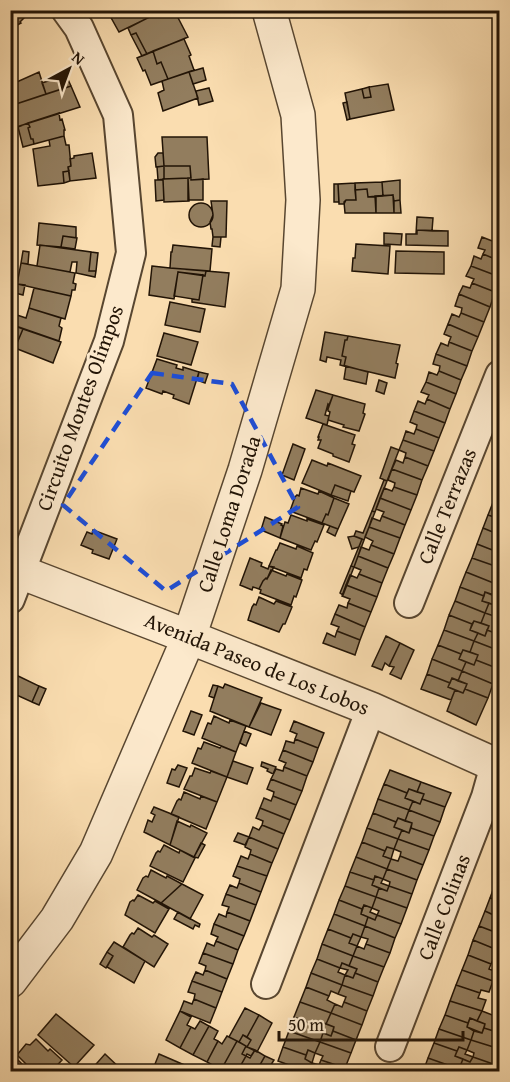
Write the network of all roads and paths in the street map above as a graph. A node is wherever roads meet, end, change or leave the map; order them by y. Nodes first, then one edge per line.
1 (66, 10) edge
2 (269, 10) edge
3 (500, 375) edge
4 (14, 580) edge
5 (409, 603) dead end
6 (189, 637) junction
7 (371, 709) junction
8 (497, 766) edge
9 (10, 981) edge
10 (266, 984) dead end
11 (390, 1047) dead end

1 - 4 street, Circuito Montes Olimpos
2 - 6 street, Calle Loma Dorada
3 - 5 street, Calle Terrazas
4 - 6 street, Avenida Paseo de Los Lobos
6 - 7 street, Avenida Paseo de Los Lobos
6 - 9 street, Calle Loma Dorada
7 - 8 street, Avenida Paseo de Los Lobos
7 - 10 street
8 - 11 street, Calle Colinas

